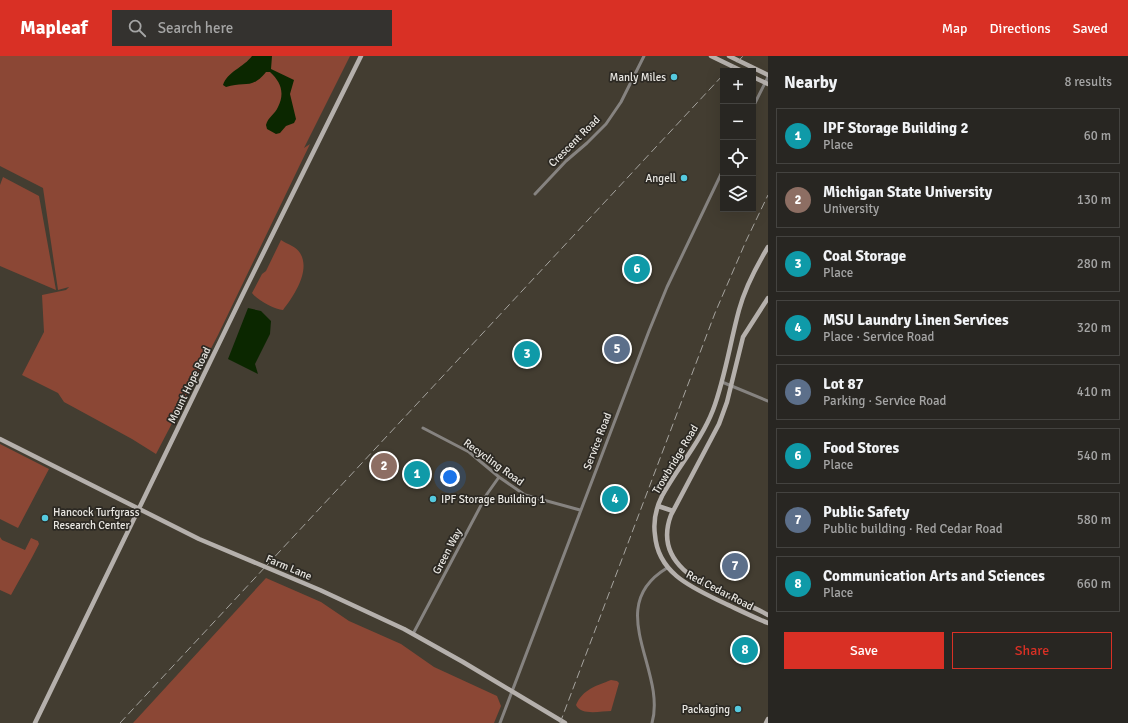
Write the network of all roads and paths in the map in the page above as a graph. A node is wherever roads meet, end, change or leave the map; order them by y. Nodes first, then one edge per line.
1 (361, 56) edge
2 (644, 56) edge
3 (711, 56) edge
4 (729, 56) edge
5 (736, 68) edge
6 (768, 76) edge
7 (756, 78) edge
8 (767, 83) edge
9 (755, 104) edge
10 (720, 176) edge
11 (535, 194) dead end
12 (768, 247) edge
13 (768, 298) edge
14 (722, 382) junction
15 (731, 386) junction
16 (768, 401) edge
17 (423, 428) dead end
18 (0, 439) edge
19 (499, 477) junction
20 (658, 506) junction
21 (138, 510) junction
22 (580, 510) junction
23 (673, 511) junction
24 (676, 562) junction
25 (667, 568) junction
26 (697, 580) junction
27 (693, 588) junction
28 (739, 600) junction
29 (735, 608) junction
30 (768, 615) edge
31 (768, 623) edge
32 (413, 634) junction
33 (513, 692) junction
34 (768, 719) edge
35 (35, 723) edge
36 (500, 723) edge
37 (565, 723) edge
38 (652, 723) edge
39 (766, 723) edge

1 - 21 street, Mount Hope Road
2 - 11 street, Crescent Road
3 - 5 street
4 - 6 street
6 - 8 street
7 - 8 street
8 - 9 street
10 - 22 street, Service Road
12 - 14 street, Trowbridge Road
13 - 15 street, Trowbridge Road
14 - 15 street
14 - 20 street, Trowbridge Road
15 - 16 street
15 - 23 street, Trowbridge Road
17 - 19 street, Recycling Road
18 - 21 street, Farm Lane
19 - 22 street, Recycling Road
19 - 32 street, Green Way
20 - 23 street
20 - 25 street, Trowbridge Road
21 - 32 street, Farm Lane
21 - 35 street, Mount Hope Road
22 - 33 street, Service Road
23 - 24 street, Trowbridge Road
24 - 25 street
24 - 26 street, Red Cedar Road
25 - 27 street, Red Cedar Road
25 - 38 street
26 - 27 street
26 - 28 street, Red Cedar Road
27 - 29 street, Red Cedar Road
28 - 29 street
28 - 30 street, Red Cedar Road
29 - 31 street, Red Cedar Road
32 - 33 street, Farm Lane
33 - 36 street, Service Road
33 - 37 street, Farm Lane
34 - 39 street

